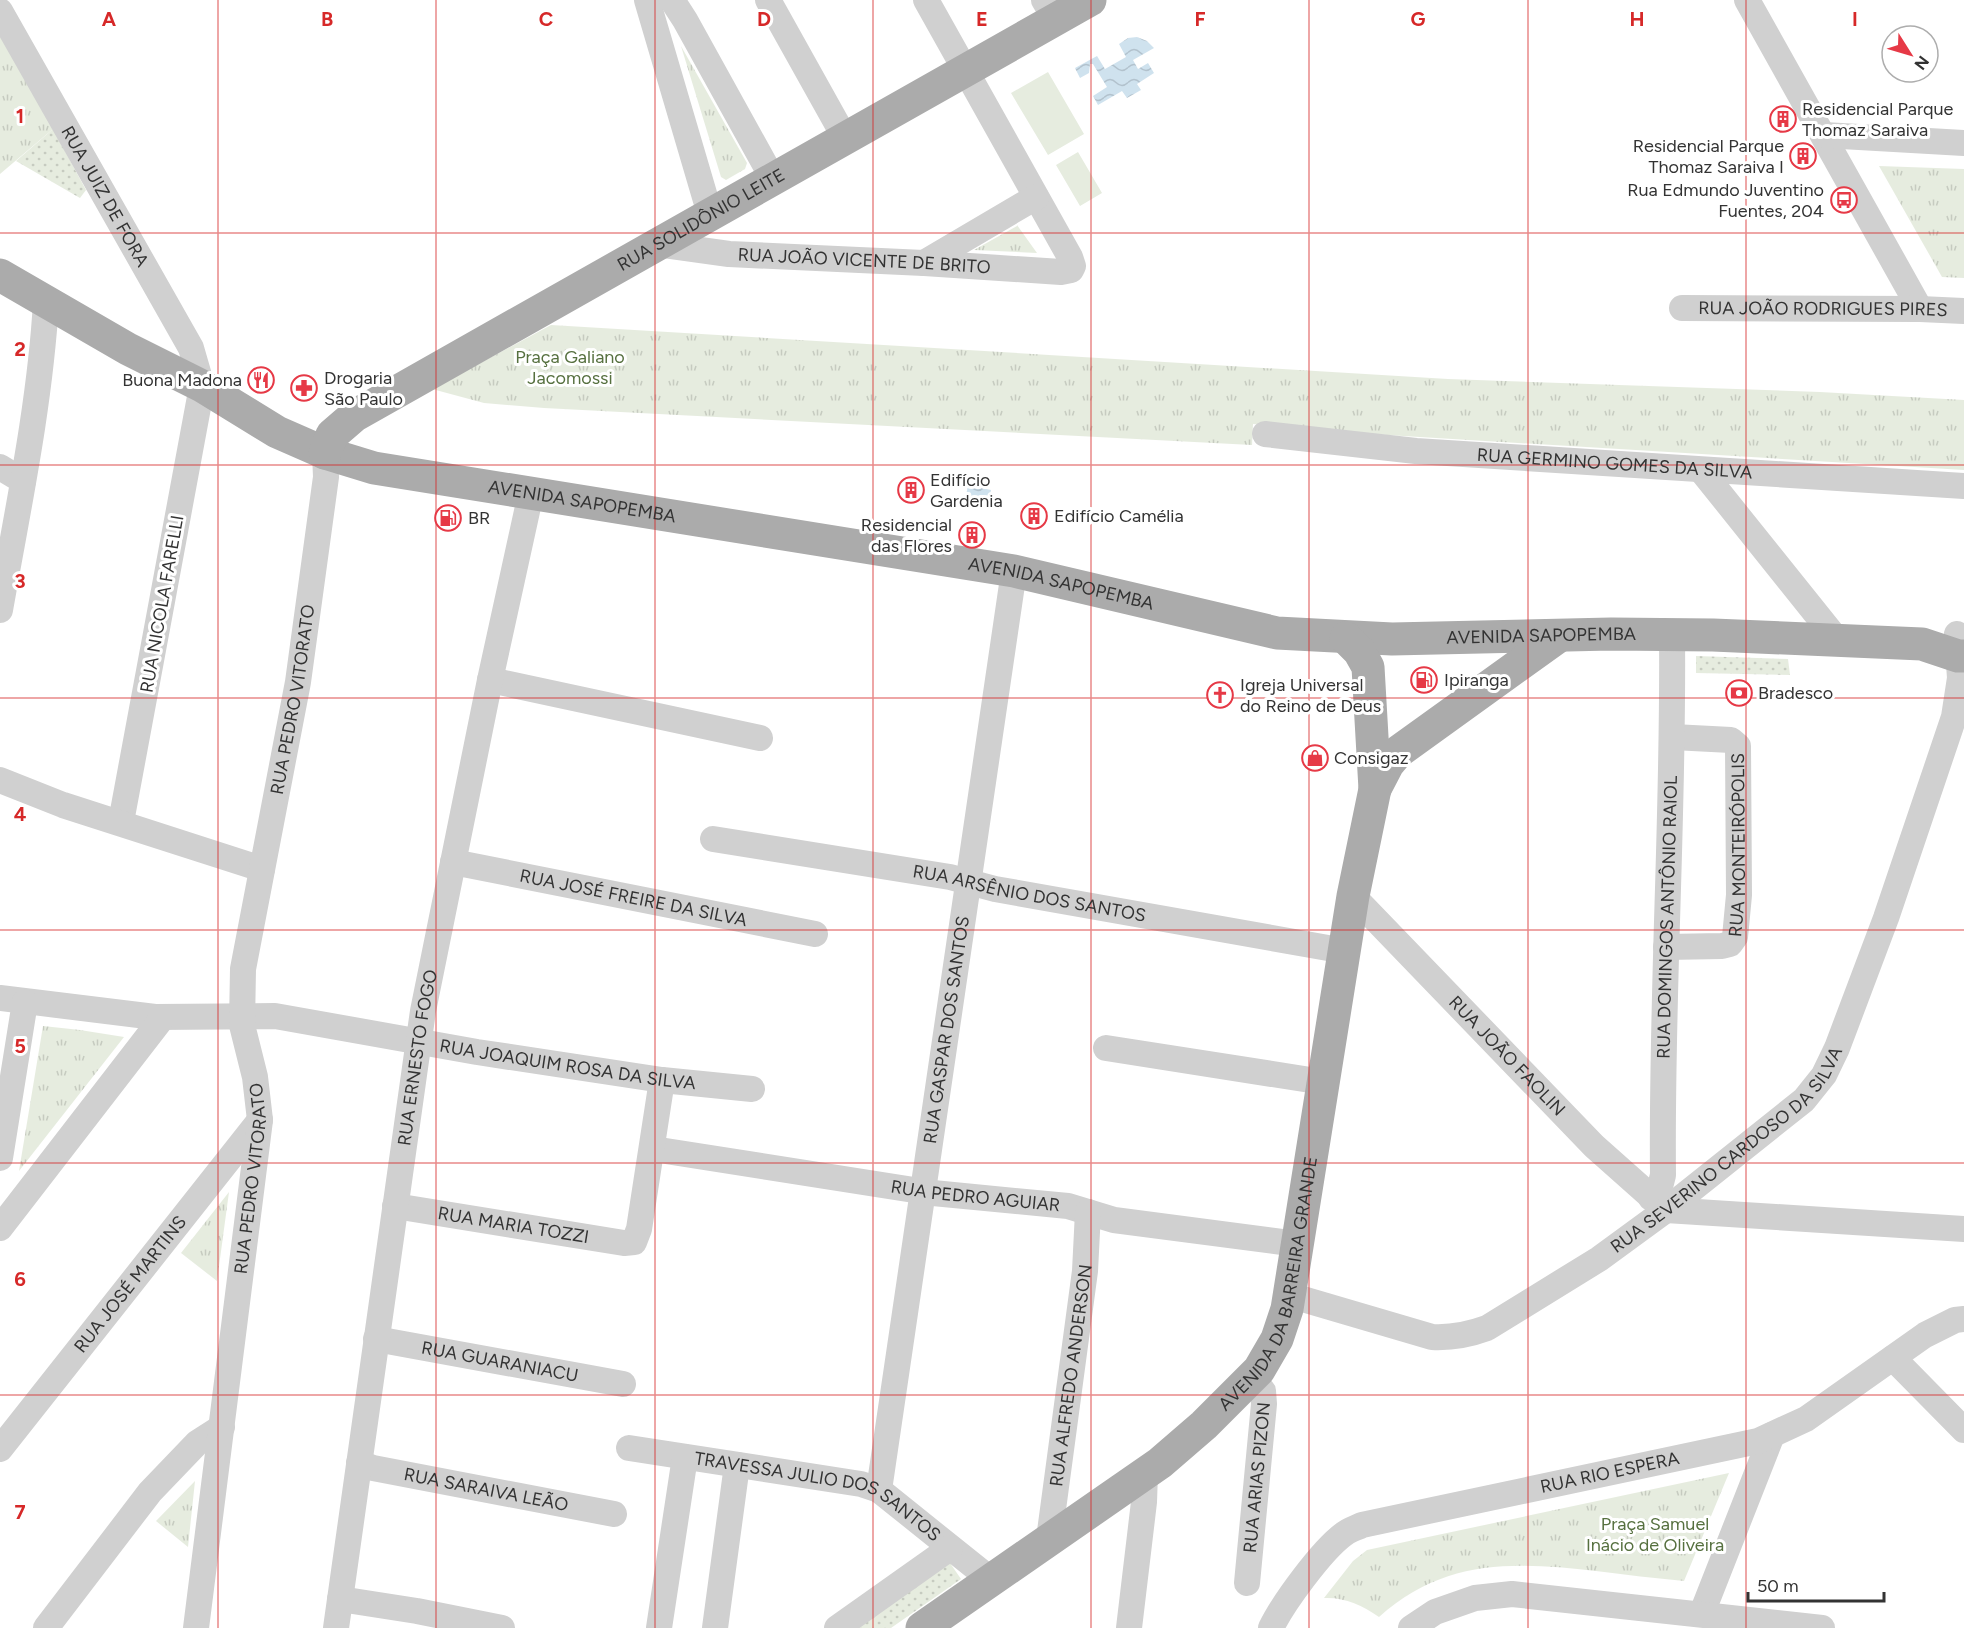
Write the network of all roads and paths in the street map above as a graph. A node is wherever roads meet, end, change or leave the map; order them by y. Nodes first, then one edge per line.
1 (647, 0) edge
2 (672, 0) edge
3 (768, 0) edge
4 (926, 0) edge
5 (1090, 0) edge
6 (1747, 0) edge
7 (1050, 10) edge
8 (0, 11) edge
9 (966, 71) junction
10 (1824, 135) junction
11 (845, 138) junction
12 (1964, 143) edge
13 (773, 179) junction
14 (1036, 197) junction
15 (710, 214) junction
16 (657, 244) junction
17 (924, 263) junction
18 (0, 275) edge
19 (46, 302) junction
20 (1682, 308) dead end
21 (1920, 309) junction
22 (1964, 311) edge
23 (202, 386) junction
24 (1265, 434) dead end
25 (325, 453) junction
26 (0, 467) edge
27 (1701, 470) junction
28 (23, 481) junction
29 (1964, 486) edge
30 (531, 493) junction
31 (1014, 570) junction
32 (0, 610) edge
33 (1672, 635) junction
34 (1559, 636) junction
35 (1500, 637) junction
36 (1346, 638) junction
37 (1392, 639) junction
38 (1838, 641) junction
39 (1961, 645) edge
40 (1368, 667) junction
41 (1509, 673) junction
42 (490, 680) junction
43 (1959, 710) edge
44 (1372, 732) junction
45 (1673, 737) junction
46 (760, 738) dead end
47 (1409, 744) junction
48 (0, 780) edge
49 (1375, 789) junction
50 (121, 822) junction
51 (713, 839) dead end
52 (453, 862) junction
53 (262, 869) junction
54 (968, 882) junction
55 (1353, 896) junction
56 (815, 934) dead end
57 (1665, 947) junction
58 (1345, 951) junction
59 (0, 998) edge
60 (25, 1002) junction
61 (242, 1016) junction
62 (163, 1017) junction
63 (419, 1042) junction
64 (1106, 1048) dead end
65 (662, 1080) junction
66 (1323, 1082) junction
67 (752, 1089) dead end
68 (260, 1120) junction
69 (652, 1149) junction
70 (0, 1158) edge
71 (924, 1191) junction
72 (1659, 1204) junction
73 (395, 1206) junction
74 (1088, 1212) junction
75 (0, 1228) edge
76 (1964, 1229) edge
77 (1297, 1244) junction
78 (1289, 1295) junction
79 (1964, 1319) edge
80 (376, 1339) junction
81 (1893, 1358) junction
82 (1250, 1378) junction
83 (623, 1384) dead end
84 (222, 1427) junction
85 (1964, 1430) edge
86 (1772, 1435) junction
87 (629, 1448) dead end
88 (0, 1449) edge
89 (685, 1457) junction
90 (359, 1463) junction
91 (736, 1465) junction
92 (1145, 1473) junction
93 (879, 1490) junction
94 (614, 1514) dead end
95 (1049, 1539) junction
96 (950, 1548) junction
97 (990, 1579) junction
98 (1247, 1582) dead end
99 (340, 1599) junction
100 (1702, 1613) junction
101 (1126, 1625) edge
102 (46, 1628) edge
103 (196, 1628) edge
104 (336, 1628) edge
105 (502, 1628) edge
106 (659, 1628) edge
107 (715, 1628) edge
108 (837, 1628) edge
109 (922, 1628) edge
110 (1271, 1628) edge
111 (1411, 1628) edge
112 (1822, 1628) edge

1 - 15 street
2 - 13 street
3 - 11 street
4 - 9 street
5 - 7 main road, RUA SOLIDÔNIO LEITE
6 - 10 street
7 - 9 main road, RUA SOLIDÔNIO LEITE
8 - 23 street, RUA JUIZ DE FORA
9 - 11 main road, RUA SOLIDÔNIO LEITE
9 - 14 street
10 - 12 street
10 - 21 street
11 - 13 main road, RUA SOLIDÔNIO LEITE
13 - 15 main road, RUA SOLIDÔNIO LEITE
14 - 17 street
14 - 17 street, RUA JOÃO VICENTE DE BRITO
15 - 16 main road, RUA SOLIDÔNIO LEITE
16 - 17 street, RUA JOÃO VICENTE DE BRITO
16 - 25 main road, RUA SOLIDÔNIO LEITE
18 - 19 main road, AVENIDA SAPOPEMBA
19 - 23 main road, AVENIDA SAPOPEMBA
19 - 28 street
20 - 21 street, RUA JOÃO RODRIGUES PIRES
21 - 22 street, RUA JOÃO RODRIGUES PIRES
23 - 25 main road, AVENIDA SAPOPEMBA
23 - 50 street, RUA NICOLA FARELLI
24 - 27 street, RUA GERMINO GOMES DA SILVA
25 - 30 main road, AVENIDA SAPOPEMBA
25 - 53 street, RUA PEDRO VITORATO
26 - 28 street
27 - 29 street, RUA GERMINO GOMES DA SILVA
27 - 38 street
28 - 32 street
30 - 31 main road, AVENIDA SAPOPEMBA
30 - 42 street, RUA ERNESTO FOGO
31 - 36 main road, AVENIDA SAPOPEMBA
31 - 54 street, RUA GASPAR DOS SANTOS
33 - 34 main road, AVENIDA SAPOPEMBA
33 - 38 main road, AVENIDA SAPOPEMBA
33 - 45 street, RUA DOMINGOS ANTÔNIO RAIOL
34 - 35 main road, AVENIDA SAPOPEMBA
34 - 41 main road, AVENIDA DA BARREIRA GRANDE
35 - 37 main road, AVENIDA SAPOPEMBA
35 - 41 main road
36 - 37 main road, AVENIDA SAPOPEMBA
36 - 40 main road
37 - 40 main road
38 - 39 main road, AVENIDA SAPOPEMBA
39 - 43 street, RUA SEVERINO CARDOSO DA SILVA
40 - 44 main road, AVENIDA DA BARREIRA GRANDE
41 - 47 main road, AVENIDA DA BARREIRA GRANDE
42 - 46 street
42 - 52 street, RUA ERNESTO FOGO
43 - 72 street, RUA SEVERINO CARDOSO DA SILVA
44 - 47 main road
44 - 49 main road, AVENIDA DA BARREIRA GRANDE
45 - 57 street, RUA DOMINGOS ANTÔNIO RAIOL
45 - 57 street, RUA MONTEIRÓPOLIS
47 - 49 main road, AVENIDA DA BARREIRA GRANDE
48 - 50 street
49 - 55 main road, AVENIDA DA BARREIRA GRANDE
50 - 53 street
51 - 54 street, RUA ARSÊNIO DOS SANTOS
52 - 56 street, RUA JOSÉ FREIRE DA SILVA
52 - 63 street, RUA ERNESTO FOGO
53 - 61 street, RUA PEDRO VITORATO
54 - 58 street, RUA ARSÊNIO DOS SANTOS
54 - 71 street, RUA GASPAR DOS SANTOS
55 - 58 main road, AVENIDA DA BARREIRA GRANDE
55 - 72 street, RUA JOÃO FAOLIN
57 - 72 street, RUA DOMINGOS ANTÔNIO RAIOL
58 - 66 main road, AVENIDA DA BARREIRA GRANDE
59 - 60 street, RUA JOAQUIM ROSA DA SILVA
60 - 62 street, RUA JOAQUIM ROSA DA SILVA
60 - 70 street
61 - 62 street, RUA JOAQUIM ROSA DA SILVA
61 - 63 street, RUA JOAQUIM ROSA DA SILVA
61 - 68 street, RUA PEDRO VITORATO
62 - 75 street
63 - 65 street, RUA JOAQUIM ROSA DA SILVA
63 - 73 street, RUA ERNESTO FOGO
64 - 66 street
65 - 67 street, RUA JOAQUIM ROSA DA SILVA
65 - 69 street
66 - 77 main road, AVENIDA DA BARREIRA GRANDE
68 - 84 street, RUA PEDRO VITORATO
68 - 88 street, RUA JOSÉ MARTINS
69 - 71 street, RUA PEDRO AGUIAR
69 - 73 street, RUA MARIA TOZZI
71 - 74 street, RUA PEDRO AGUIAR
71 - 93 street, RUA GASPAR DOS SANTOS
72 - 76 street
72 - 78 street, RUA SEVERINO CARDOSO DA SILVA
73 - 80 street, RUA ERNESTO FOGO
74 - 77 street, RUA PEDRO AGUIAR
74 - 95 street, RUA ALFREDO ANDERSON
77 - 78 main road, AVENIDA DA BARREIRA GRANDE
78 - 82 main road, AVENIDA DA BARREIRA GRANDE
79 - 81 street, RUA RIO ESPERA
80 - 83 street, RUA GUARANIACU
80 - 90 street, RUA ERNESTO FOGO
81 - 85 street
81 - 86 street, RUA RIO ESPERA
82 - 92 main road, AVENIDA DA BARREIRA GRANDE
82 - 98 street, RUA ARIAS PIZON
84 - 102 street
84 - 103 street, RUA PEDRO VITORATO
86 - 100 street
86 - 110 street, RUA RIO ESPERA
87 - 89 street, TRAVESSA JULIO DOS SANTOS
89 - 91 street, TRAVESSA JULIO DOS SANTOS
89 - 106 street
90 - 94 street, RUA SARAIVA LEÃO
90 - 99 street, RUA ERNESTO FOGO
91 - 93 street, TRAVESSA JULIO DOS SANTOS
91 - 107 street
92 - 95 main road, AVENIDA DA BARREIRA GRANDE
92 - 101 street
93 - 96 street, TRAVESSA JULIO DOS SANTOS
95 - 97 main road, AVENIDA DA BARREIRA GRANDE
96 - 97 street, TRAVESSA JULIO DOS SANTOS
96 - 108 street
97 - 109 main road, AVENIDA DA BARREIRA GRANDE
99 - 104 street, RUA ERNESTO FOGO
99 - 105 street
100 - 111 street
100 - 112 street

